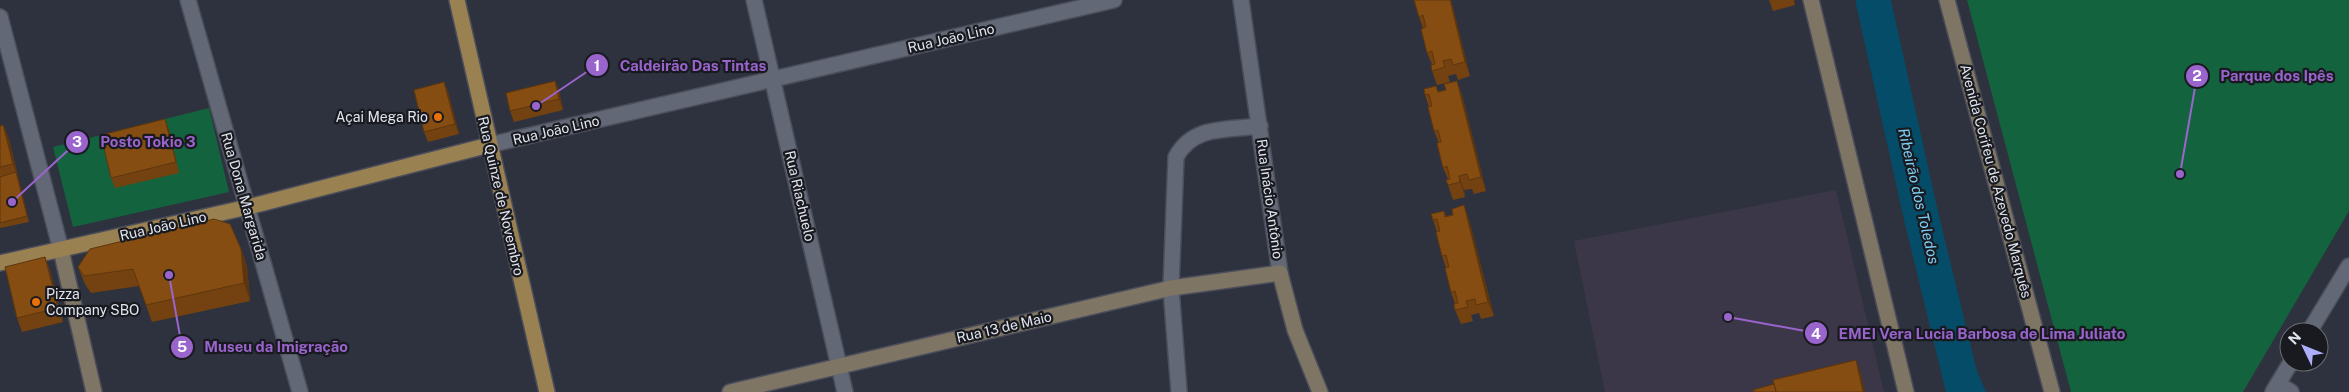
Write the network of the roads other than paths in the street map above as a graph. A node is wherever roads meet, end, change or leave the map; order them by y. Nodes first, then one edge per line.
1 (188, 0) edge
2 (456, 0) edge
3 (754, 0) edge
4 (1114, 0) edge
5 (1241, 0) edge
6 (1810, 0) edge
7 (1947, 0) edge
8 (0, 17) edge
9 (773, 80) junction
10 (1260, 126) junction
11 (489, 145) junction
12 (248, 207) junction
13 (60, 250) junction
14 (0, 263) edge
15 (2349, 266) edge
16 (1280, 273) junction
17 (1170, 288) junction
18 (2315, 322) edge
19 (839, 366) junction
20 (2285, 372) edge
21 (2275, 388) edge
22 (94, 392) edge
23 (300, 392) edge
24 (548, 392) edge
25 (730, 392) edge
26 (844, 392) edge
27 (1179, 392) edge
28 (1320, 392) edge
29 (1906, 392) edge
30 (2052, 392) edge
31 (2292, 392) edge

1 - 12 street, Rua Dona Margarida
2 - 11 main road, Rua Quinze de Novembro
3 - 9 street, Rua Riachuelo
4 - 9 street, Rua João Lino
5 - 10 street, Rua Inácio Antônio
6 - 29 street
7 - 30 street, Avenida Corifeu de Azevedo Marquês
8 - 13 street
9 - 11 street, Rua João Lino
9 - 19 street, Rua Riachuelo
10 - 16 street, Rua Inácio Antônio
10 - 17 street
11 - 12 main road, Rua João Lino
11 - 24 main road, Rua Quinze de Novembro
12 - 13 main road, Rua João Lino
12 - 23 street, Rua Dona Margarida
13 - 14 main road, Rua João Lino
13 - 22 street
15 - 18 street
16 - 17 street, Rua 13 de Maio
16 - 28 street, Rua Inácio Antônio
17 - 19 street, Rua 13 de Maio
17 - 27 street
19 - 25 street, Rua 13 de Maio
19 - 26 street, Rua Riachuelo
20 - 21 street
21 - 31 street

